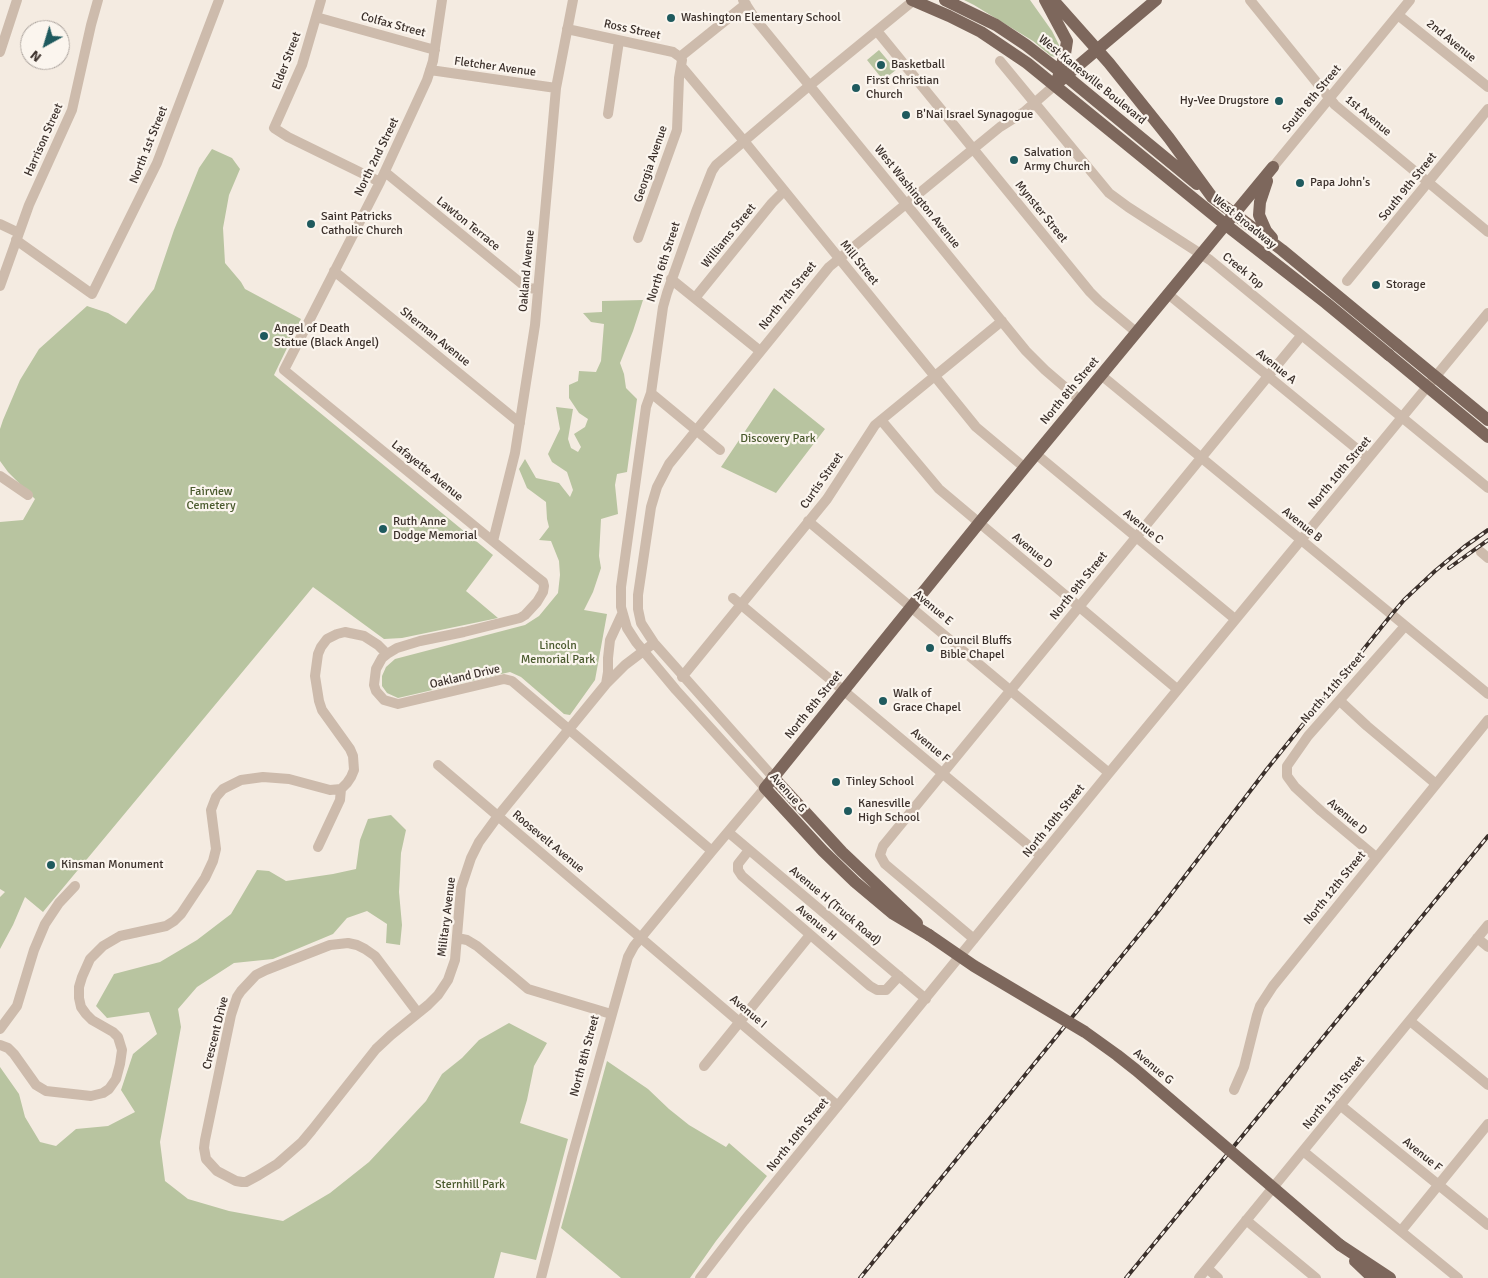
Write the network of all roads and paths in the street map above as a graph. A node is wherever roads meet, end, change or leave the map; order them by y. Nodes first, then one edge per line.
1 (17, 0) edge
2 (98, 0) edge
3 (219, 0) edge
4 (320, 0) edge
5 (442, 0) edge
6 (573, 0) edge
7 (913, 0) edge
8 (945, 0) edge
9 (1045, 0) edge
10 (1053, 0) edge
11 (1156, 0) edge
12 (1250, 0) edge
13 (1410, 0) edge
14 (744, 2) edge
15 (1398, 15) junction
16 (316, 17) junction
17 (567, 29) junction
18 (877, 31) junction
19 (620, 41) junction
20 (435, 50) junction
21 (1097, 50) junction
22 (0, 52) edge
23 (1000, 61) dead end
24 (681, 62) junction
25 (430, 70) junction
26 (1063, 73) junction
27 (1056, 85) junction
28 (810, 86) junction
29 (1488, 87) edge
30 (556, 88) junction
31 (1330, 99) junction
32 (1035, 102) junction
33 (1488, 109) edge
34 (608, 114) dead end
35 (744, 141) junction
36 (973, 148) junction
37 (1273, 167) junction
38 (385, 172) junction
39 (380, 182) junction
40 (1428, 182) junction
41 (784, 191) junction
42 (1212, 197) junction
43 (906, 204) junction
44 (1235, 214) junction
45 (0, 224) edge
46 (1226, 225) junction
47 (1488, 232) edge
48 (18, 236) junction
49 (638, 238) dead end
50 (1282, 250) junction
51 (1201, 254) junction
52 (839, 258) junction
53 (334, 271) junction
54 (671, 279) junction
55 (1347, 281) dead end
56 (0, 286) edge
57 (538, 290) junction
58 (1168, 294) junction
59 (695, 298) junction
60 (1488, 312) edge
61 (1002, 321) junction
62 (1136, 332) junction
63 (1302, 336) junction
64 (760, 351) junction
65 (284, 370) joint
66 (1101, 375) junction
67 (935, 376) junction
68 (1268, 376) junction
69 (651, 393) junction
70 (1080, 400) junction
71 (1401, 418) junction
72 (881, 420) junction
73 (1488, 420) edge
74 (520, 423) junction
75 (697, 430) junction
76 (1488, 437) edge
77 (720, 450) dead end
78 (1036, 454) junction
79 (1201, 458) junction
80 (1368, 458) junction
81 (1025, 468) junction
82 (0, 476) edge
83 (1487, 488) edge
84 (28, 495) dead end
85 (808, 521) junction
86 (979, 523) junction
87 (1136, 537) junction
88 (1301, 540) junction
89 (493, 542) junction
90 (733, 598) dead end
91 (741, 605) junction
92 (911, 606) junction
93 (1078, 606) junction
94 (622, 614) junction
95 (1235, 619) junction
96 (1405, 626) junction
97 (654, 643) junction
98 (643, 652) junction
99 (387, 654) junction
100 (682, 677) junction
101 (606, 684) junction
102 (1177, 689) junction
103 (843, 690) junction
104 (1010, 690) junction
105 (1488, 694) edge
106 (1340, 701) junction
107 (1488, 720) edge
108 (568, 729) junction
109 (438, 765) dead end
110 (1286, 771) joint
111 (942, 773) junction
112 (1109, 773) junction
113 (773, 777) junction
114 (1436, 784) junction
115 (765, 788) junction
116 (341, 789) junction
117 (498, 816) junction
118 (728, 832) junction
119 (318, 847) dead end
120 (749, 850) junction
121 (712, 851) junction
122 (1041, 856) junction
123 (1376, 858) junction
124 (75, 886) dead end
125 (1488, 925) edge
126 (810, 935) junction
127 (929, 935) junction
128 (457, 938) junction
129 (641, 938) junction
130 (1477, 938) junction
131 (974, 939) junction
132 (1488, 947) edge
133 (899, 976) junction
134 (926, 998) junction
135 (418, 1013) junction
136 (611, 1014) junction
137 (740, 1021) junction
138 (1410, 1021) junction
139 (0, 1029) edge
140 (0, 1044) edge
141 (704, 1066) dead end
142 (1488, 1085) edge
143 (1234, 1090) dead end
144 (1340, 1105) junction
145 (838, 1106) junction
146 (1488, 1124) edge
147 (1303, 1151) junction
148 (223, 1174) joint
149 (1439, 1184) junction
150 (1246, 1220) junction
151 (1488, 1225) edge
152 (1401, 1231) junction
153 (1340, 1245) junction
154 (1207, 1268) junction
155 (541, 1278) edge
156 (700, 1278) edge
157 (1199, 1278) edge
158 (1218, 1278) edge
159 (1316, 1278) edge
160 (1373, 1278) edge
161 (1390, 1278) edge
162 (1458, 1278) edge

1 - 22 street
2 - 48 street, Harrison Street
3 - 48 street, North 1st Street
4 - 16 street, Elder Street
5 - 20 street, North 2nd Street
6 - 17 street, Oakland Avenue
7 - 18 street, North 6th Street
7 - 27 main road
8 - 26 main road, West Kanesville Boulevard
9 - 26 main road
10 - 21 main road, West Broadway
11 - 21 main road
12 - 31 street, 1st Avenue
13 - 15 street, South 8th Street
14 - 24 street
14 - 28 street, West Washington Avenue
15 - 29 street, 2nd Avenue
15 - 31 street, South 8th Street
16 - 20 street, Colfax Street
16 - 39 street, Elder Street
17 - 19 street, Ross Street
17 - 30 street, Oakland Avenue
18 - 28 street, North 6th Street
18 - 36 street, Mynster Street
19 - 24 street, Ross Street
19 - 34 street
20 - 25 street, North 2nd Street
21 - 26 main road
21 - 42 main road, West Broadway
23 - 32 street, Creek Top
24 - 35 street, Mill Street
24 - 49 street, Georgia Avenue
25 - 30 street, Fletcher Avenue
25 - 38 street, North 2nd Street
26 - 27 main road
26 - 42 main road, West Kanesville Boulevard
27 - 32 street, North 7th Street
27 - 46 main road, West Broadway
28 - 35 street, North 6th Street
28 - 43 street, West Washington Avenue
30 - 57 street, Oakland Avenue
31 - 37 street, South 8th Street
31 - 40 street, 1st Avenue
32 - 36 street, North 7th Street
32 - 51 street, Creek Top
33 - 40 street, South 9th Street
35 - 41 street, Mill Street
35 - 54 street, North 6th Street
36 - 43 street, North 7th Street
36 - 62 street, Mynster Street
37 - 44 main road, South 8th Street
37 - 50 main road
38 - 39 street, North 2nd Street
38 - 57 street, Lawton Terrace
39 - 53 street, North 2nd Street
40 - 47 street, 1st Avenue
40 - 55 street, South 9th Street
41 - 52 street, Mill Street
41 - 59 street, Williams Street
42 - 44 main road, West Broadway
43 - 52 street, North 7th Street
43 - 61 street, West Washington Avenue
44 - 46 main road, North 8th Street
44 - 50 main road, West Broadway
45 - 48 street
46 - 51 main road, North 8th Street
46 - 76 main road, West Broadway, bridge
48 - 56 street, Harrison Street
50 - 73 main road, West Broadway, bridge
51 - 58 main road, North 8th Street
51 - 63 street, Creek Top
52 - 64 street, North 7th Street
52 - 67 street, Mill Street
53 - 65 street, North 2nd Street
53 - 74 street, Sherman Avenue
54 - 59 street
54 - 69 street, North 6th Street
57 - 74 street, Oakland Avenue
58 - 62 main road, North 8th Street
58 - 68 street, Avenue A
59 - 64 street
60 - 71 street, North 10th Street
61 - 67 street, Curtis Street
61 - 70 street, West Washington Avenue
62 - 66 main road, North 8th Street
63 - 68 street, North 9th Street
63 - 71 street, Creek Top
64 - 75 street, North 7th Street
65 - 89 street, Lafayette Avenue
66 - 70 main road, North 8th Street
66 - 79 street, Avenue B
67 - 72 street, Curtis Street
67 - 81 street, Mill Street
68 - 79 street, North 9th Street
68 - 80 street, Avenue A
69 - 75 street
69 - 94 street, North 6th Street
70 - 78 main road, North 8th Street
71 - 80 street, North 10th Street
71 - 83 street, Creek Top
72 - 85 street, Curtis Street
72 - 86 street, Avenue D
74 - 89 street, Oakland Avenue
75 - 77 street
75 - 97 street, North 7th Street
78 - 81 main road, North 8th Street
78 - 87 street, Avenue C
79 - 87 street, North 9th Street
79 - 88 street, Avenue B
80 - 88 street, North 10th Street
81 - 86 main road, North 8th Street
82 - 84 street
85 - 91 street, Curtis Street
85 - 92 street, Avenue E
86 - 92 main road, North 8th Street
86 - 93 street, Avenue D
87 - 93 street, North 9th Street
87 - 95 street, Avenue C
88 - 95 street, North 10th Street
88 - 96 street, Avenue B
89 - 99 street, Lafayette Avenue
90 - 91 street, Avenue F
91 - 100 street, Curtis Street
91 - 103 street, Avenue F
92 - 103 main road, North 8th Street
92 - 104 street, Avenue E
93 - 102 street, Avenue D
93 - 104 street, North 9th Street
94 - 98 street, North 6th Street
94 - 101 street
95 - 102 street, North 10th Street
96 - 105 street, Avenue B
96 - 106 street, North 11th Street
97 - 98 street, Military Avenue
97 - 100 street, Avenue G
98 - 101 street, Military Avenue
98 - 115 street, Avenue G
99 - 108 street, Oakland Drive
99 - 116 street
100 - 113 street, Avenue G
101 - 108 street, Military Avenue
102 - 112 street, North 10th Street
103 - 111 street, Avenue F
103 - 113 main road, North 8th Street
104 - 111 street, North 9th Street
104 - 112 street, Avenue E
106 - 110 street, North 11th Street
106 - 114 street
107 - 114 street, North 12th Street
108 - 117 street, Military Avenue
108 - 121 street, Oakland Drive
109 - 117 street, Roosevelt Avenue
110 - 123 street, Avenue D
111 - 122 street, Avenue F
111 - 131 street, North 9th Street
112 - 122 street, North 10th Street
113 - 115 main road, North 8th Street
113 - 127 main road, Avenue G
114 - 123 street, North 12th Street
115 - 118 street, North 8th Street
115 - 127 main road, Avenue G
116 - 119 street
116 - 140 street
117 - 128 street, Military Avenue
117 - 129 street, Roosevelt Avenue
118 - 120 street, Avenue H (Truck Road)
118 - 121 street, North 8th Street
120 - 126 street, Avenue H
120 - 133 street, Avenue H (Truck Road)
121 - 129 street, North 8th Street
122 - 131 street, North 10th Street
123 - 143 street, North 12th Street
124 - 139 street
125 - 130 street, North 13th Street
126 - 133 street, Avenue H
126 - 137 street
127 - 153 main road, Avenue G, bridge
128 - 135 street, Military Avenue
128 - 136 street
129 - 136 street, North 8th Street
129 - 137 street, Avenue I
130 - 132 street
130 - 138 street, North 13th Street
131 - 134 street, North 10th Street
133 - 134 street, Avenue H (Truck Road)
134 - 145 street, North 10th Street
135 - 148 street, Military Avenue
135 - 148 street, Crescent Drive
136 - 155 street, North 8th Street
137 - 141 street
137 - 145 street, Avenue I
138 - 142 street
138 - 144 street, North 13th Street
144 - 147 street, North 13th Street
144 - 149 street, Avenue F
145 - 156 street, North 10th Street
146 - 149 street
147 - 150 street, North 13th Street
147 - 152 street
149 - 151 street, Avenue F
149 - 152 street
150 - 154 street, North 13th Street
150 - 159 street
152 - 162 street
153 - 160 main road, Avenue G
153 - 161 main road, Avenue G
154 - 157 street, North 13th Street
154 - 158 street

